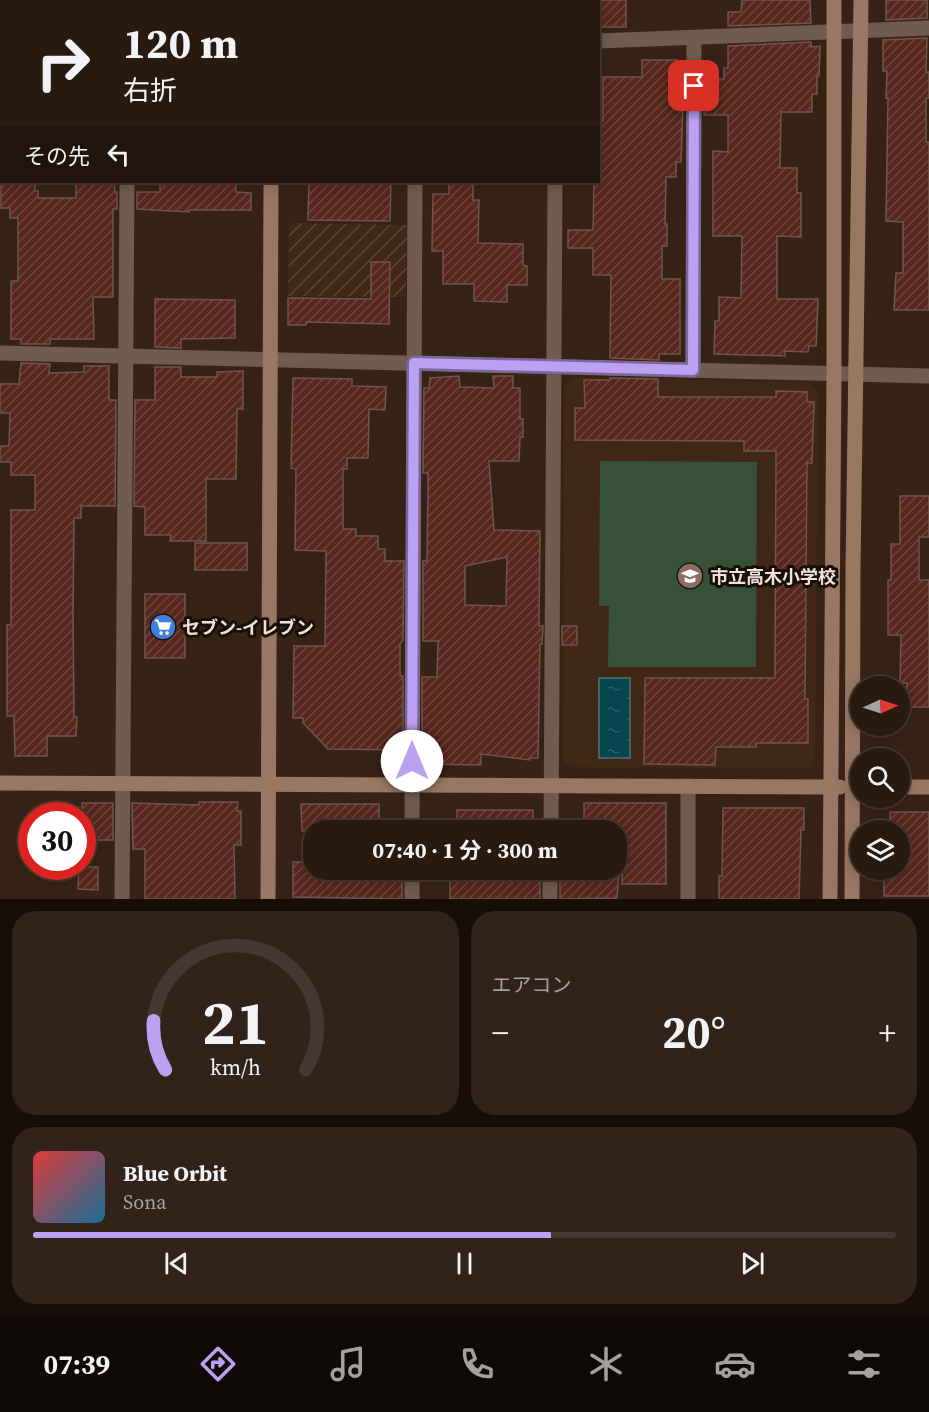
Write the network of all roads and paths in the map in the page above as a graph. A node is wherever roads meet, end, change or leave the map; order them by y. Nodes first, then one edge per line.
1 (834, 0) edge
2 (861, 0) edge
3 (929, 28) edge
4 (861, 32) junction
5 (835, 33) junction
6 (694, 39) junction
7 (600, 41) edge
8 (127, 183) edge
9 (271, 183) edge
10 (415, 183) edge
11 (555, 183) edge
12 (0, 353) edge
13 (127, 356) junction
14 (271, 359) junction
15 (414, 363) junction
16 (555, 367) junction
17 (693, 370) junction
18 (834, 374) junction
19 (856, 374) junction
20 (929, 376) edge
21 (857, 748) edge
22 (0, 783) edge
23 (123, 783) junction
24 (268, 784) junction
25 (412, 785) junction
26 (551, 785) junction
27 (688, 786) junction
28 (831, 786) junction
29 (850, 787) edge
30 (910, 787) edge
31 (929, 787) edge
32 (856, 808) edge
33 (412, 820) edge
34 (550, 820) edge
35 (412, 880) edge
36 (550, 880) edge
37 (122, 899) edge
38 (268, 899) edge
39 (412, 899) edge
40 (550, 899) edge
41 (688, 899) edge
42 (830, 899) edge
43 (852, 899) edge

1 - 5 street
2 - 4 street
3 - 4 street
4 - 5 street
4 - 19 street
5 - 6 street
5 - 18 street
6 - 7 street
6 - 17 street
8 - 13 street
9 - 14 street
10 - 15 street
11 - 16 street
12 - 13 street
13 - 14 street
13 - 23 street
14 - 15 street
14 - 24 street
15 - 16 street
15 - 25 street
16 - 17 street
16 - 26 street
17 - 18 street
18 - 19 street
18 - 28 street
19 - 20 street
19 - 21 street
22 - 23 street
23 - 24 street
23 - 37 street
24 - 25 street
24 - 38 street
25 - 26 street
25 - 33 street
26 - 27 street
26 - 34 street
27 - 28 street
27 - 41 street
28 - 29 street
28 - 42 street
30 - 31 street
32 - 43 street
35 - 39 street
36 - 40 street

